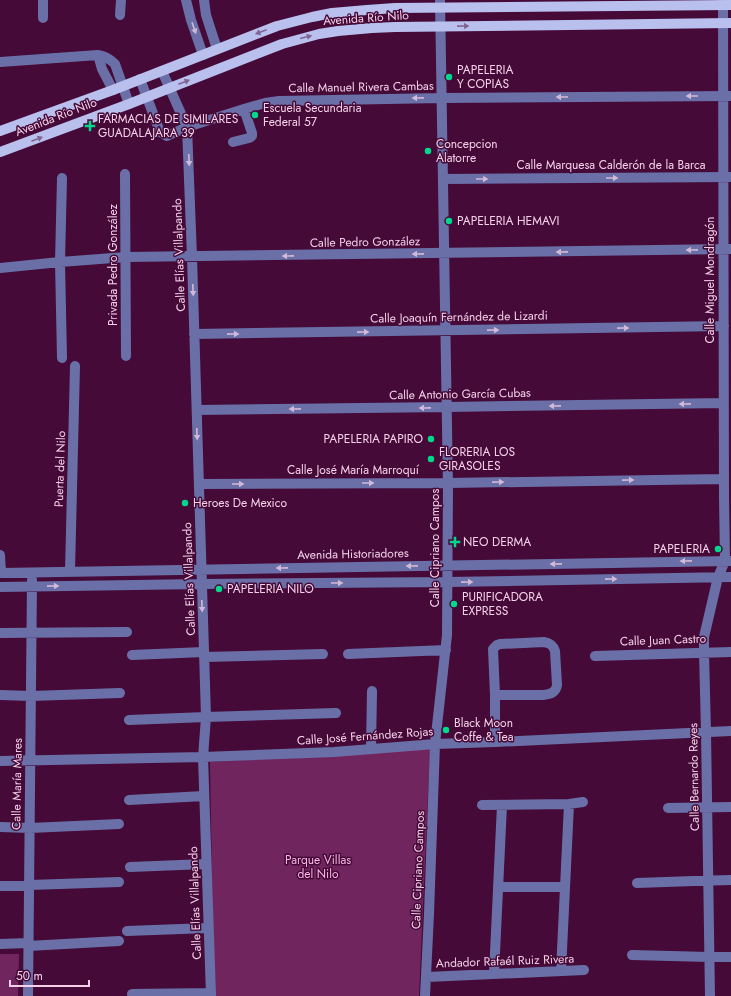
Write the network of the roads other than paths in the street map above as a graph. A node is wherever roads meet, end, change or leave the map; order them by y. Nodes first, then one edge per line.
1 (43, 0) edge
2 (121, 0) edge
3 (186, 0) edge
4 (204, 0) edge
5 (540, 3) edge
6 (726, 3) edge
7 (440, 4) edge
8 (120, 15) dead end
9 (43, 18) dead end
10 (727, 24) edge
11 (440, 26) junction
12 (218, 49) junction
13 (98, 55) junction
14 (203, 55) junction
15 (0, 62) edge
16 (162, 71) junction
17 (140, 79) junction
18 (123, 86) junction
19 (170, 88) junction
20 (113, 90) junction
21 (727, 96) edge
22 (147, 97) junction
23 (441, 98) junction
24 (129, 104) junction
25 (244, 109) junction
26 (187, 127) junction
27 (0, 131) edge
28 (233, 142) dead end
29 (0, 152) edge
30 (125, 174) dead end
31 (727, 177) edge
32 (62, 178) dead end
33 (443, 179) junction
34 (727, 249) edge
35 (444, 253) junction
36 (126, 257) junction
37 (192, 257) junction
38 (60, 262) junction
39 (0, 268) edge
40 (724, 326) junction
41 (445, 330) junction
42 (194, 334) junction
43 (126, 356) dead end
44 (62, 358) dead end
45 (75, 366) dead end
46 (724, 403) junction
47 (447, 407) junction
48 (197, 410) junction
49 (724, 479) junction
50 (448, 483) junction
51 (199, 484) junction
52 (0, 555) edge
53 (728, 561) edge
54 (448, 565) junction
55 (202, 569) junction
56 (70, 571) junction
57 (32, 572) junction
58 (0, 573) edge
59 (718, 577) junction
60 (731, 577) edge
61 (448, 582) junction
62 (202, 584) junction
63 (32, 586) junction
64 (0, 587) edge
65 (127, 632) dead end
66 (0, 633) edge
67 (31, 633) junction
68 (446, 650) junction
69 (704, 652) junction
70 (731, 652) edge
71 (204, 654) junction
72 (323, 654) dead end
73 (348, 654) dead end
74 (132, 655) dead end
75 (595, 656) dead end
76 (372, 691) dead end
77 (120, 693) dead end
78 (495, 695) junction
79 (0, 696) edge
80 (31, 696) junction
81 (336, 713) dead end
82 (206, 717) junction
83 (129, 720) dead end
84 (731, 731) edge
85 (706, 732) junction
86 (495, 742) junction
87 (434, 744) junction
88 (371, 749) junction
89 (203, 757) junction
90 (0, 761) edge
91 (30, 761) junction
92 (204, 796) junction
93 (129, 800) dead end
94 (583, 802) dead end
95 (569, 804) junction
96 (482, 805) dead end
97 (502, 805) junction
98 (707, 807) junction
99 (731, 807) edge
100 (668, 808) dead end
101 (119, 824) dead end
102 (0, 828) edge
103 (30, 828) junction
104 (206, 864) junction
105 (130, 867) dead end
106 (731, 880) edge
107 (708, 881) junction
108 (119, 882) dead end
109 (637, 883) dead end
110 (0, 886) edge
111 (29, 886) junction
112 (498, 887) junction
113 (565, 887) junction
114 (208, 928) junction
115 (127, 931) dead end
116 (119, 941) dead end
117 (0, 944) edge
118 (28, 945) junction
119 (632, 955) dead end
120 (709, 957) junction
121 (731, 957) edge
122 (584, 970) dead end
123 (561, 971) junction
124 (494, 974) junction
125 (426, 977) junction
126 (132, 994) dead end
127 (211, 995) edge
128 (28, 996) edge
129 (425, 996) edge
130 (710, 996) edge

1 - 9 street
2 - 8 street
3 -> 14 street
4 - 12 street
5 - 6 main road, Avenida Río Nilo
5 - 7 main road, Avenida Río Nilo
6 - 10 street, Calle Miguel Mondragón
7 - 11 street, Calle Cipriano Campos
7 -> 12 main road, Avenida Río Nilo
11 -> 10 main road, Avenida Río Nilo
10 - 21 street, Calle Miguel Mondragón
19 -> 11 main road, Avenida Río Nilo
11 - 23 street, Calle Cipriano Campos
12 - 14 main road, Avenida Río Nilo
13 - 15 street
13 - 18 street
13 - 20 street
14 - 16 main road, Avenida Río Nilo
16 - 17 main road, Avenida Río Nilo
16 - 19 street, Calle Elías Villalpando
17 - 18 main road, Avenida Río Nilo
17 - 22 street
18 - 20 main road, Avenida Río Nilo
18 - 24 street
19 - 22 main road, Avenida Río Nilo
19 - 26 street, Calle Elías Villalpando
20 - 27 main road, Avenida Río Nilo
21 -> 23 street, Calle Manuel Rivera Cambas
21 - 31 street, Calle Miguel Mondragón
22 - 24 main road, Avenida Río Nilo
22 - 26 street, Calle Manuel Rivera Cambas
23 -> 25 street, Calle Manuel Rivera Cambas
23 - 33 street, Calle Cipriano Campos
29 -> 24 main road, Avenida Río Nilo
25 - 26 street, Calle Manuel Rivera Cambas
25 - 28 street
26 -> 37 street, Calle Elías Villalpando
30 - 36 street, Privada Pedro González
33 -> 31 street, Calle Marquesa Calderón de la Barca
31 - 34 street, Calle Miguel Mondragón
32 - 38 street
33 - 35 street, Calle Cipriano Campos
34 -> 35 street, Calle Pedro González
34 - 40 street, Calle Miguel Mondragón
35 -> 37 street, Calle Pedro González
35 - 41 street, Calle Cipriano Campos
36 - 37 street, Calle Pedro González
36 - 38 street, Calle Pedro González
36 - 43 street, Privada Pedro González
37 -> 42 street, Calle Elías Villalpando
38 - 39 street, Calle Pedro González
38 - 44 street
41 -> 40 street, Calle Joaquín Fernández de Lizardi
40 - 46 street, Calle Miguel Mondragón
42 -> 41 street, Calle Joaquín Fernández de Lizardi
41 - 47 street, Calle Cipriano Campos
42 - 48 street, Calle Elías Villalpando
45 - 56 street, Puerta del Nilo
46 -> 47 street, Calle Antonio García Cubas
46 - 49 street, Calle Miguel Mondragón
47 -> 48 street, Calle Antonio García Cubas
47 - 50 street, Calle Cipriano Campos
48 -> 51 street, Calle Elías Villalpando
50 -> 49 street, Calle José María Marroquí
49 - 53 street, Calle Miguel Mondragón
51 -> 50 street, Calle José María Marroquí
50 - 54 street, Calle Cipriano Campos
51 - 55 street, Calle Elías Villalpando
52 - 58 street
53 -> 54 street, Avenida Historiadores
53 - 59 street, Calle Bernardo Reyes
54 -> 55 street, Avenida Historiadores
54 - 61 street, Calle Cipriano Campos
55 - 56 street, Avenida Historiadores
55 - 62 street, Calle Elías Villalpando
56 - 57 street, Avenida Historiadores
57 - 58 street, Avenida Historiadores
57 - 63 street, Calle María Mares
59 - 60 street
61 -> 59 street
59 - 69 street, Calle Bernardo Reyes
62 -> 61 street
61 - 68 street, Calle Cipriano Campos
63 -> 62 street
62 -> 71 street, Calle Elías Villalpando
63 - 64 street
63 - 67 street, Calle María Mares
65 - 67 street
66 - 67 street
67 - 80 street, Calle María Mares
68 - 73 street
68 - 87 street, Calle Cipriano Campos
69 - 70 street, Calle Juan Castro
69 - 75 street, Calle Juan Castro
69 - 85 street, Calle Bernardo Reyes
71 - 72 street
71 - 74 street
71 - 82 street, Calle Elías Villalpando
76 - 88 street
77 - 80 street
78 - 78 street
78 - 86 street
79 - 80 street
80 - 91 street, Calle María Mares
81 - 82 street
82 - 83 street
82 - 89 street, Calle Elías Villalpando
84 - 85 street, Calle José Fernández Rojas
85 - 86 street, Calle José Fernández Rojas
85 - 98 street, Calle Bernardo Reyes
86 - 87 street, Calle José Fernández Rojas
87 - 88 street, Calle José Fernández Rojas
87 - 125 street, Calle Cipriano Campos
88 - 89 street, Calle José Fernández Rojas
89 - 91 street, Calle José Fernández Rojas
89 - 92 street, Calle Elías Villalpando
90 - 91 street, Calle José Fernández Rojas
91 - 103 street, Calle María Mares
92 - 93 street
92 - 104 street, Calle Elías Villalpando
94 - 95 street
95 - 97 street
95 - 113 street
96 - 97 street
97 - 112 street
98 - 99 street
98 - 100 street
98 - 107 street, Calle Bernardo Reyes
101 - 103 street
102 - 103 street
103 - 111 street, Calle María Mares
104 - 105 street
104 - 114 street, Calle Elías Villalpando
106 - 107 street
107 - 109 street
107 - 120 street, Calle Bernardo Reyes
108 - 111 street
110 - 111 street
111 - 118 street, Calle María Mares
112 - 113 street
112 - 124 street
113 - 123 street
114 - 115 street
114 - 127 street, Calle Elías Villalpando
116 - 118 street
117 - 118 street
118 - 128 street, Calle María Mares
119 - 120 street
120 - 121 street
120 - 130 street, Calle Bernardo Reyes
122 - 123 street, Andador Rafaél Ruiz Rivera
123 - 124 street, Andador Rafaél Ruiz Rivera
124 - 125 street, Andador Rafaél Ruiz Rivera
125 - 129 street, Calle Cipriano Campos
126 - 127 street

